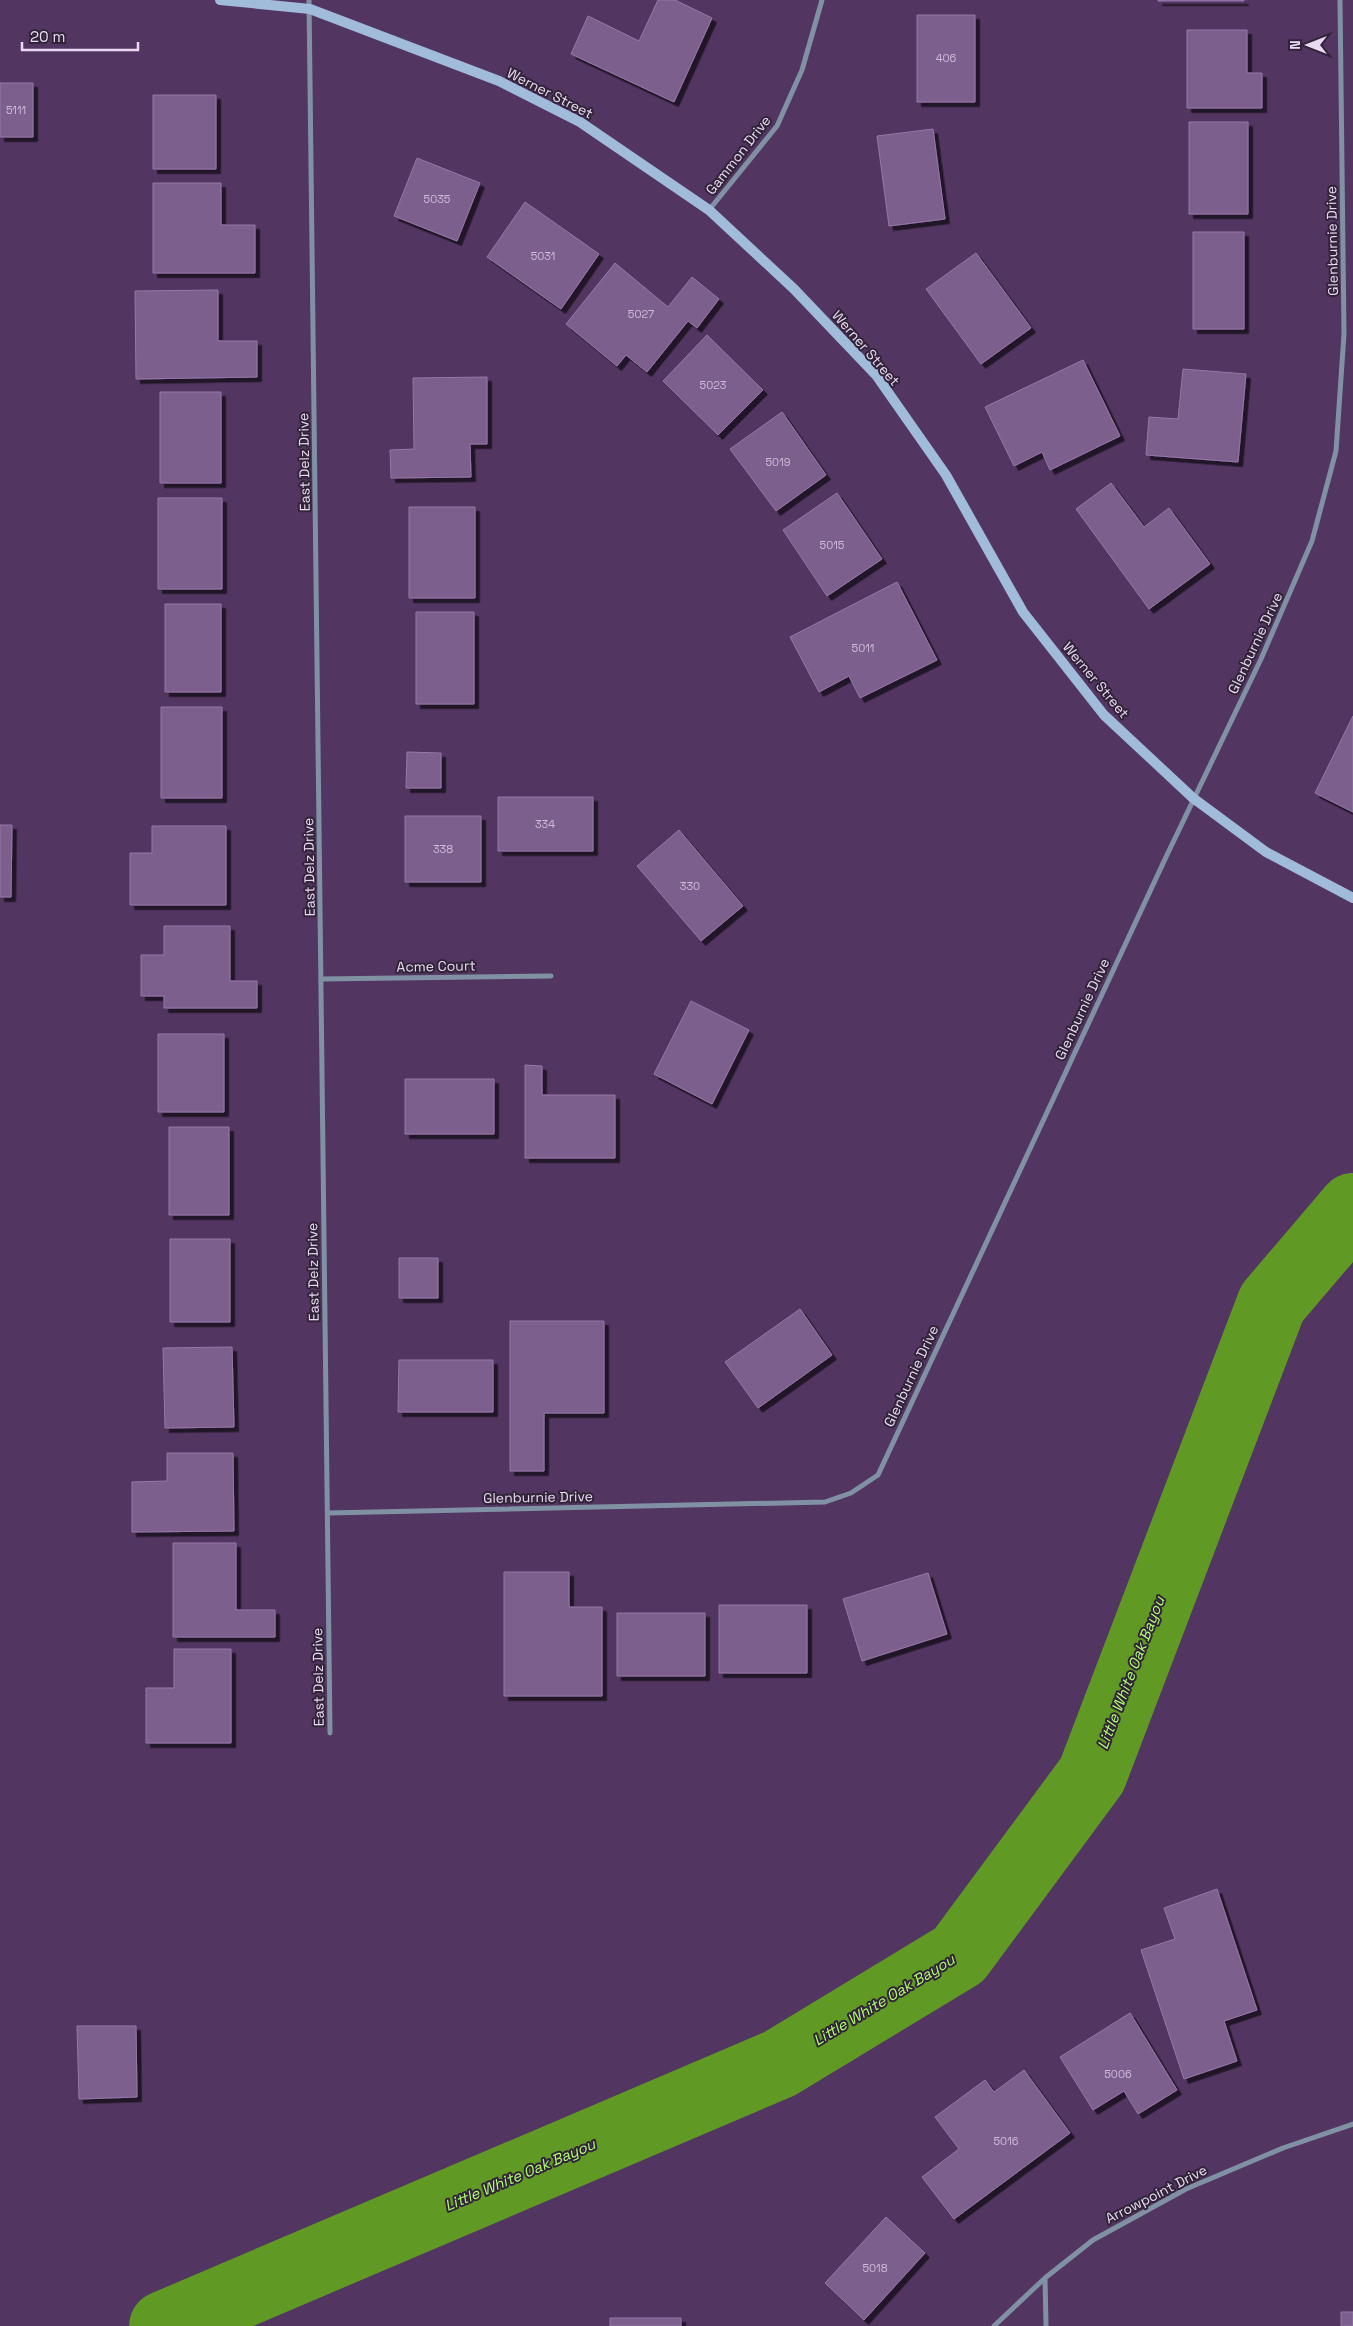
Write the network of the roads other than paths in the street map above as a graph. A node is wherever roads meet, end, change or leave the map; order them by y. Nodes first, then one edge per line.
1 (220, 0) edge
2 (822, 0) edge
3 (1340, 0) edge
4 (309, 5) edge
5 (709, 210) junction
6 (1193, 798) junction
7 (1353, 898) edge
8 (551, 976) dead end
9 (321, 979) junction
10 (328, 1513) junction
11 (330, 1733) dead end
12 (1353, 2124) edge
13 (1045, 2278) junction
14 (994, 2326) edge
15 (1046, 2326) edge

1 - 4 street, Werner Street
2 - 5 street, Gammon Drive
3 - 6 street, Glenburnie Drive
4 - 5 street, Werner Street
4 - 9 street, East Delz Drive
5 - 6 street, Werner Street
6 - 7 street, Werner Street
6 - 10 street, Glenburnie Drive
8 - 9 street, Acme Court
9 - 10 street, East Delz Drive
10 - 11 street, East Delz Drive
12 - 13 street, Arrowpoint Drive
13 - 14 street, Arrowpoint Drive
13 - 15 street

